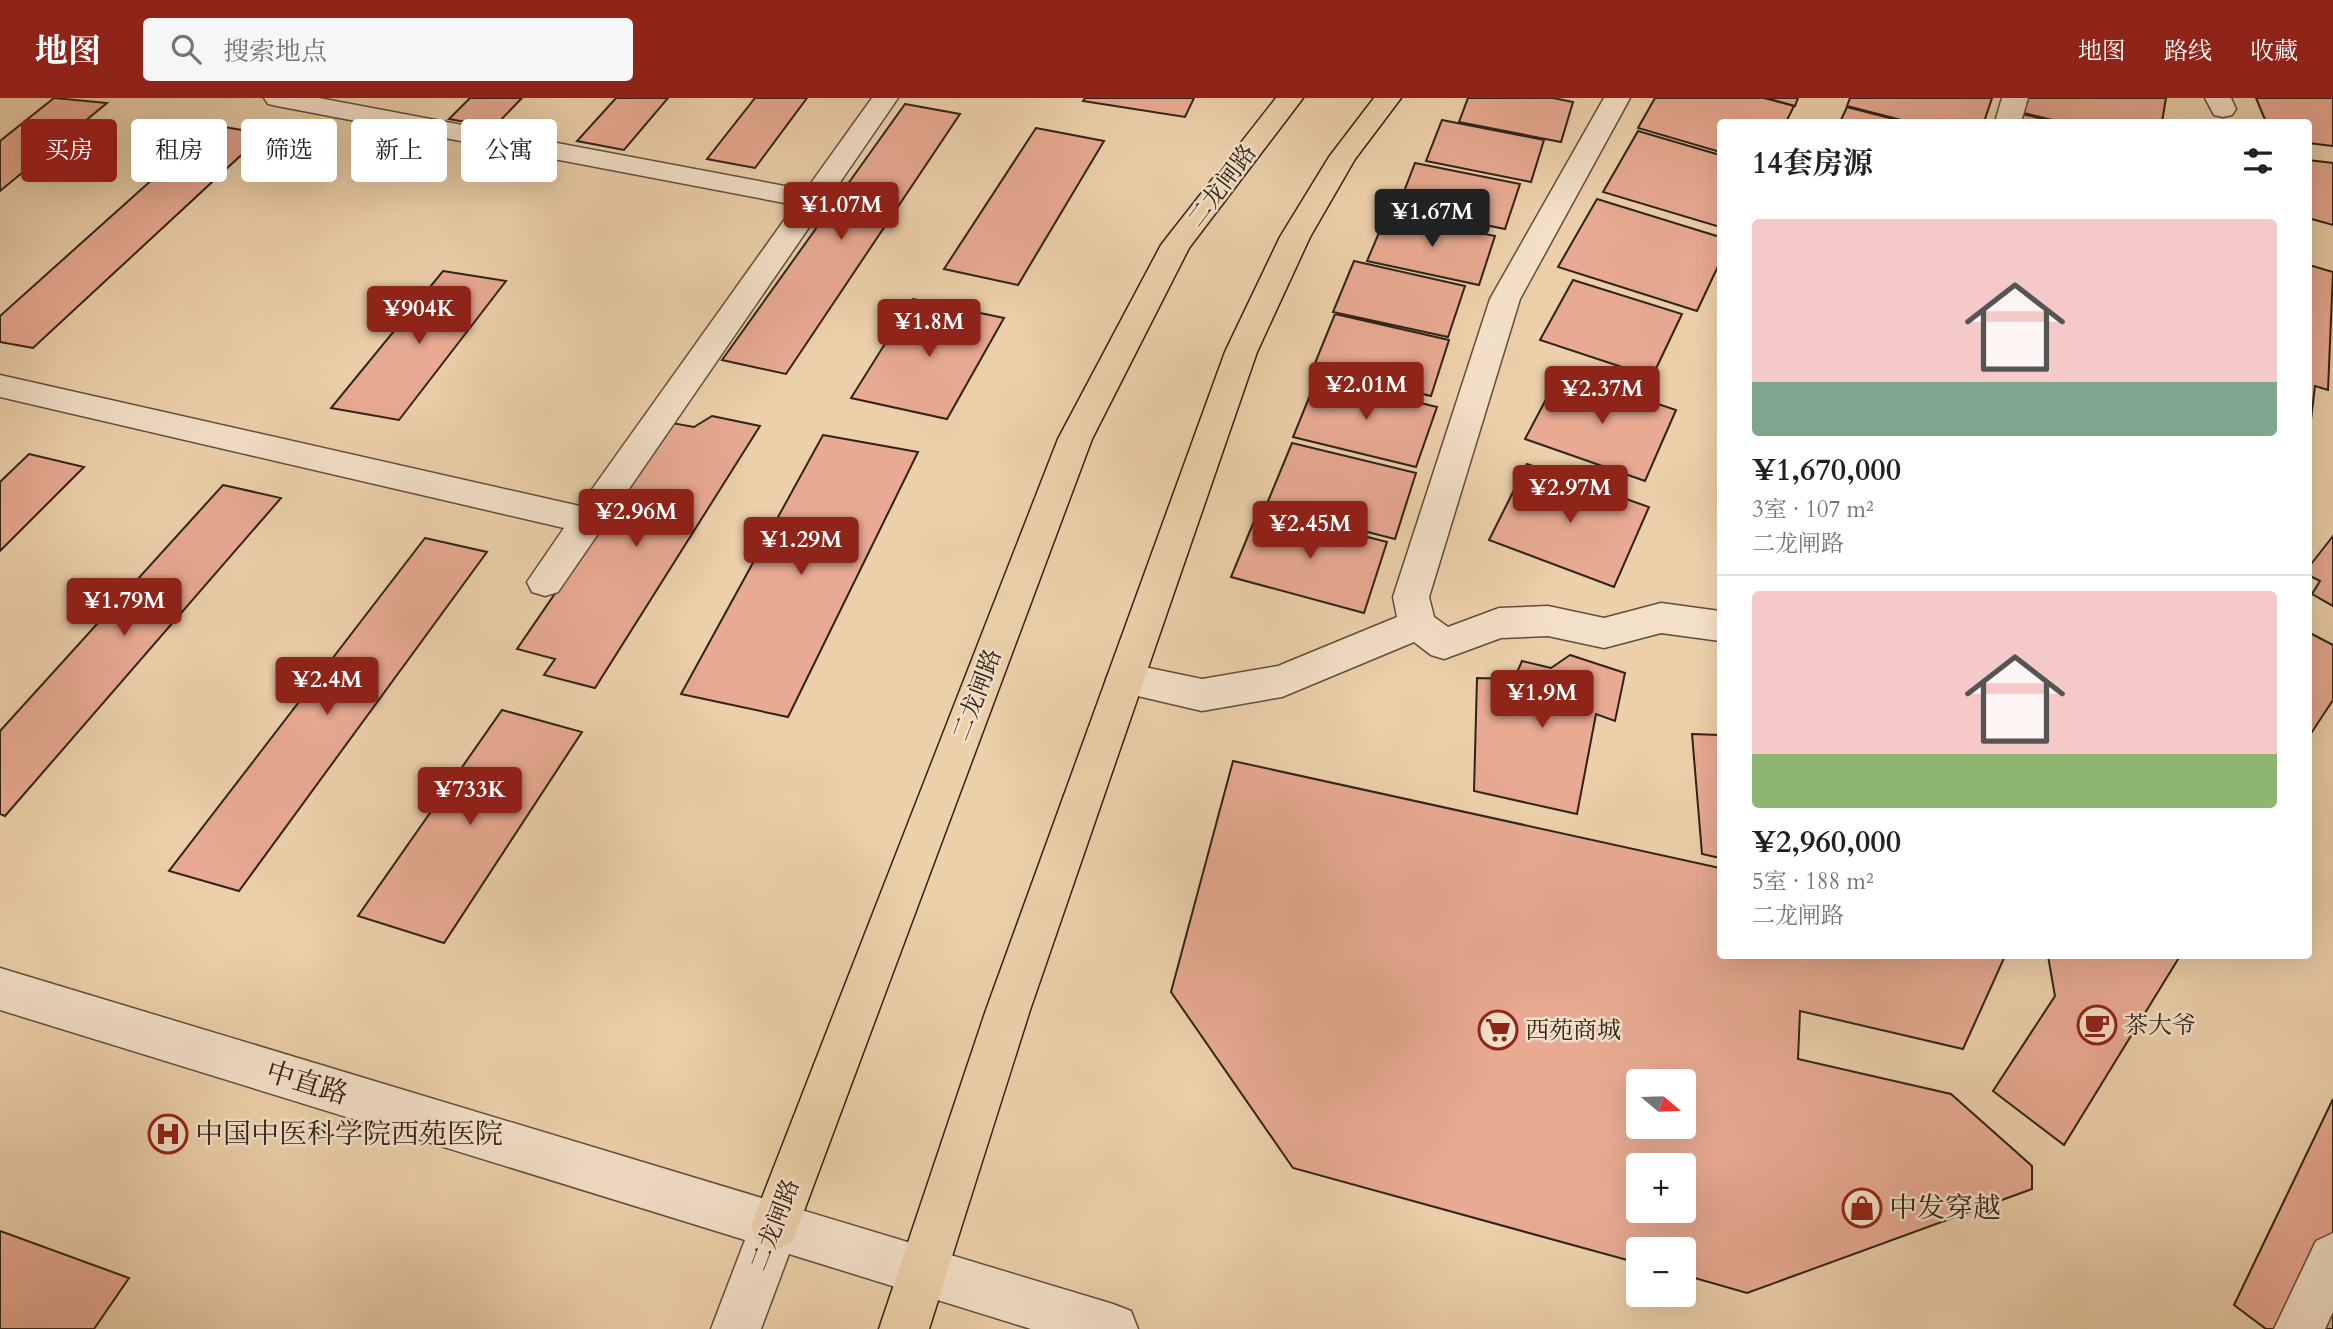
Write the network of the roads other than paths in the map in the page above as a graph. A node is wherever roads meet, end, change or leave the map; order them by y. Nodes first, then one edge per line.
1 (277, 98) edge
2 (885, 98) edge
3 (1290, 98) edge
4 (1388, 98) edge
5 (1617, 98) edge
6 (2015, 98) edge
7 (2009, 119) edge
8 (813, 200) junction
9 (0, 386) edge
10 (588, 521) junction
11 (545, 582) dead end
12 (1417, 625) junction
13 (1717, 626) edge
14 (1125, 679) junction
15 (0, 989) edge
16 (775, 1226) junction
17 (2333, 1258) edge
18 (923, 1273) junction
19 (736, 1329) edge
20 (904, 1329) edge
21 (1113, 1329) edge
22 (2299, 1329) edge

1 - 8 street
2 - 8 street
3 - 16 main road, 二龙闸路
4 - 14 main road
5 - 12 street
6 - 7 street
8 - 10 street
9 - 10 street
10 - 11 street
12 - 13 street
12 - 14 street
14 - 18 main road
15 - 16 street, 中直路
16 - 18 street, 中直路
16 - 19 street, 二龙闸路
17 - 22 street
18 - 20 main road
18 - 21 street

